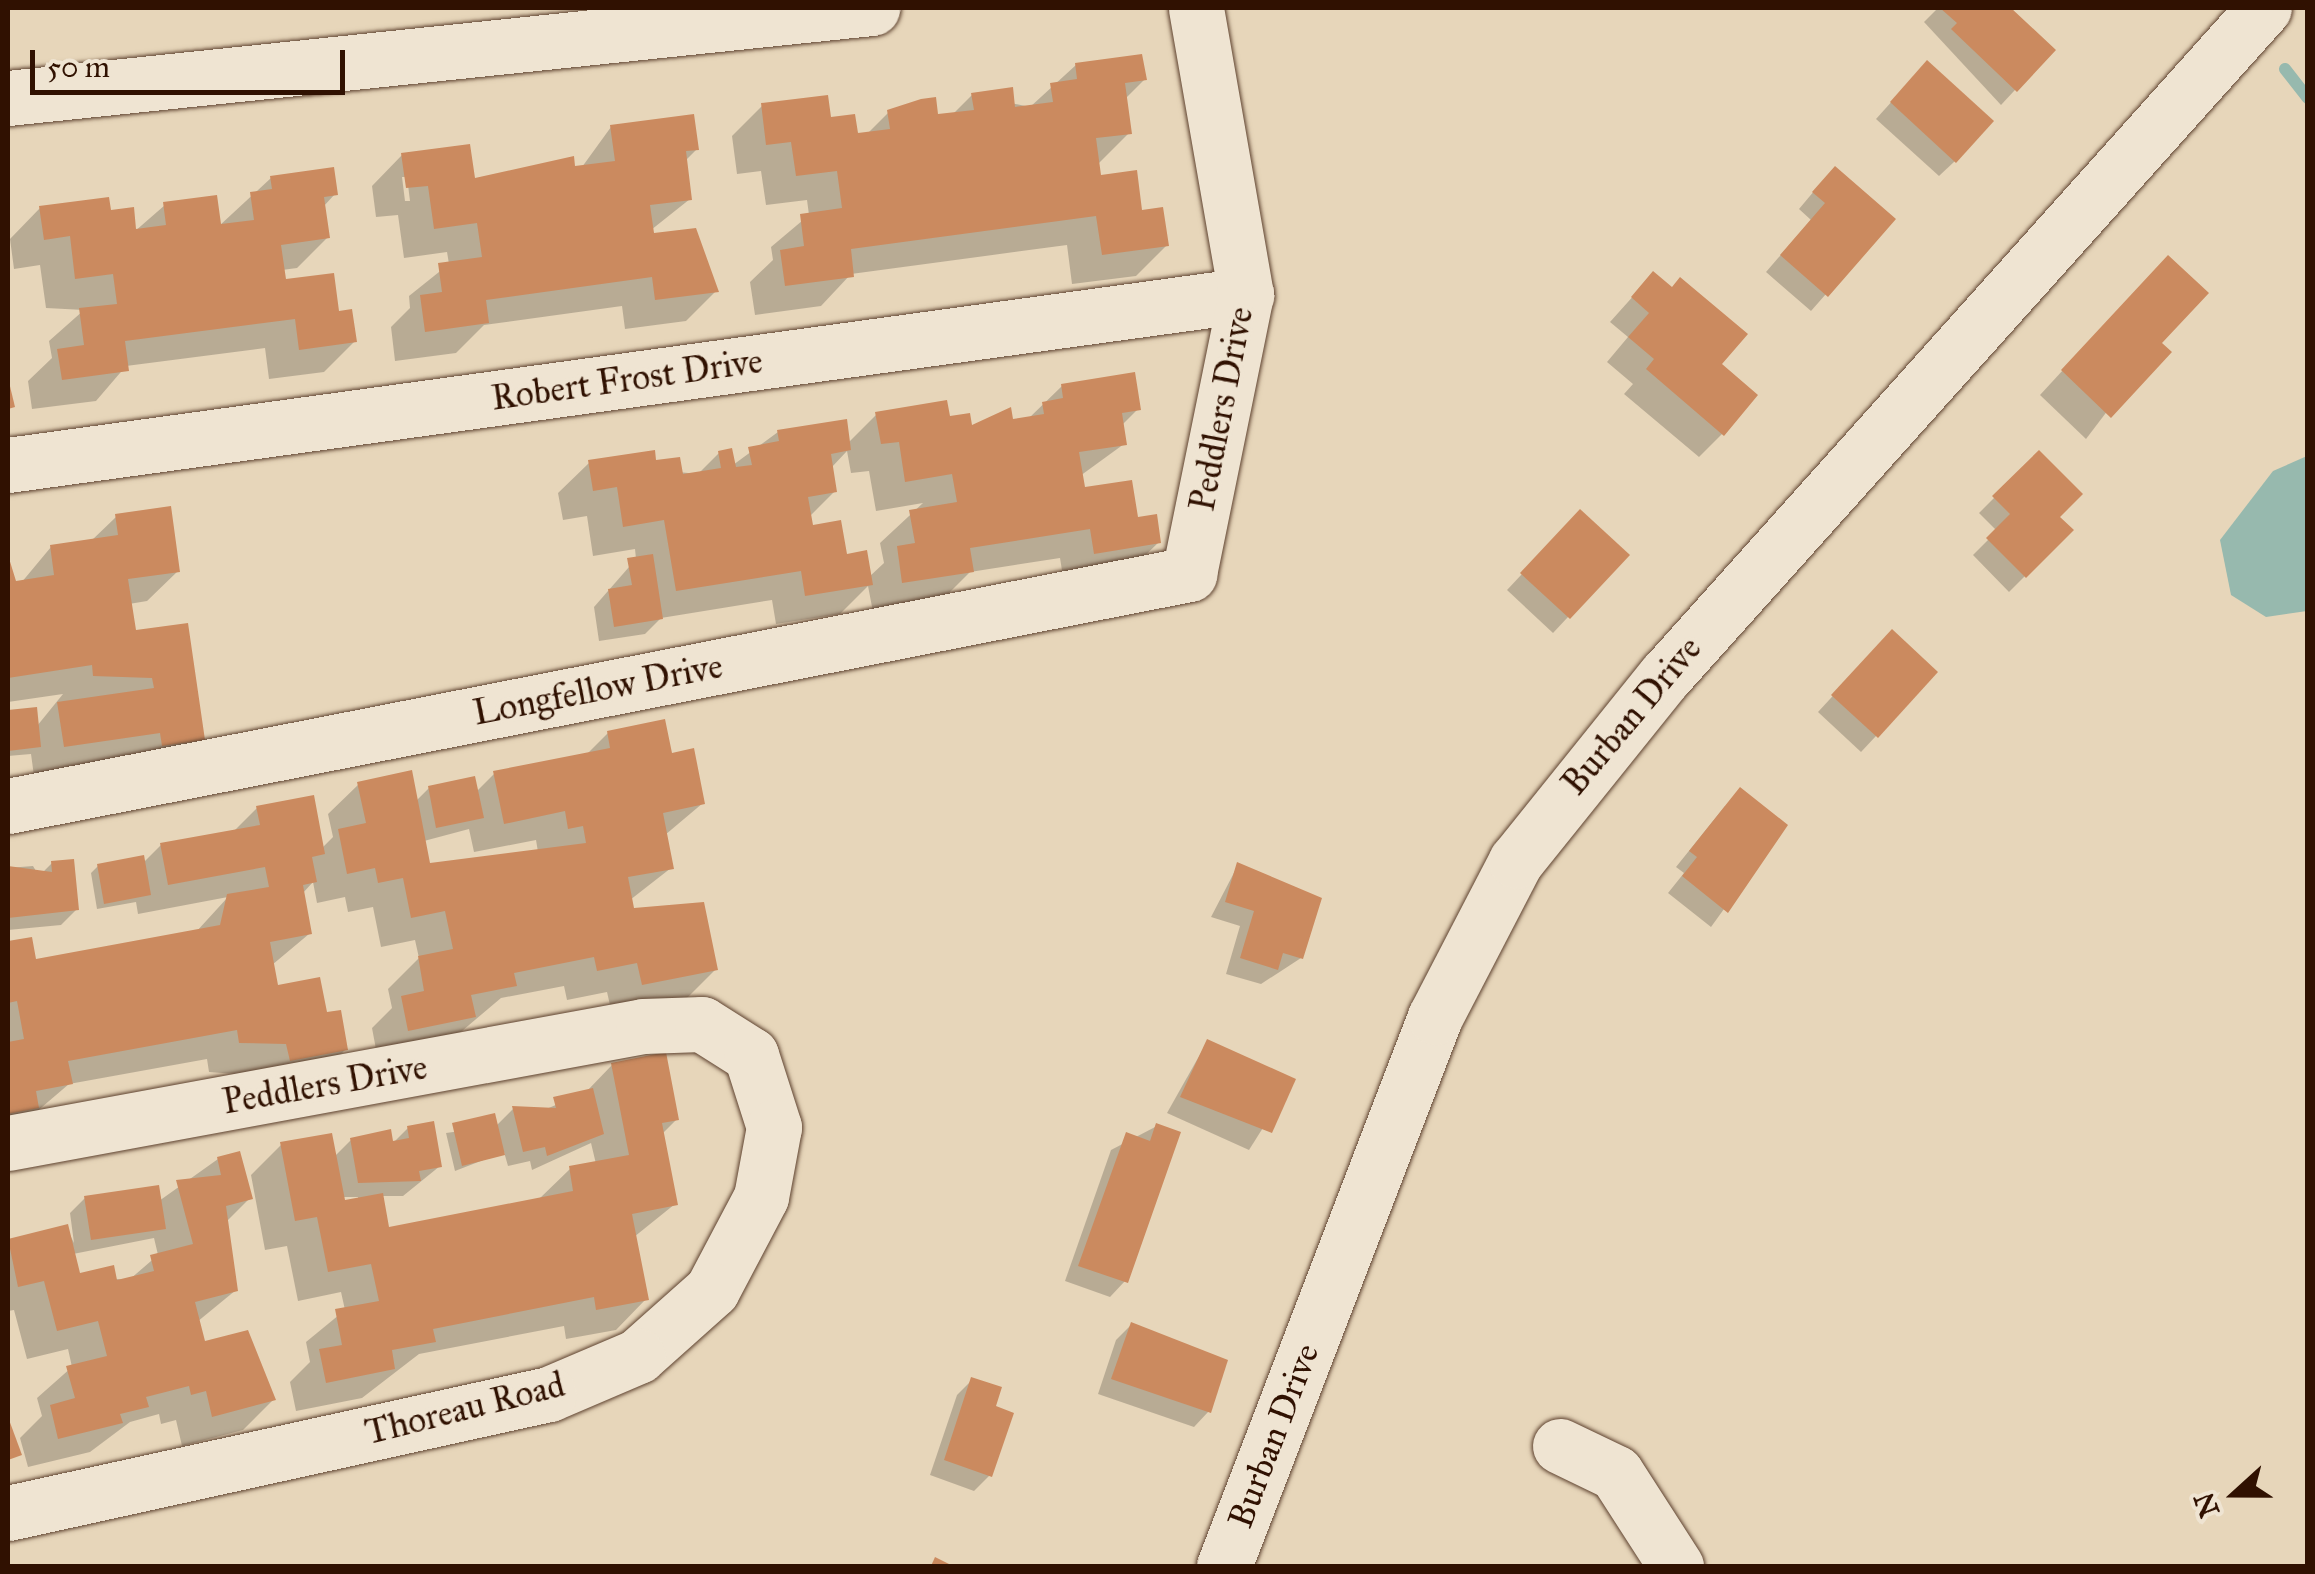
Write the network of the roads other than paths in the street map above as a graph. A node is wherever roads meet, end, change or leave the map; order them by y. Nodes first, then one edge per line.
1 (872, 8) edge
2 (1196, 8) edge
3 (2264, 8) edge
4 (8, 98) edge
5 (1246, 296) junction
6 (8, 465) edge
7 (1189, 574) joint
8 (8, 806) edge
9 (643, 1026) joint
10 (8, 1144) edge
11 (1560, 1446) dead end
12 (8, 1513) edge
13 (1224, 1566) edge
14 (1676, 1566) edge

1 - 4 street
2 - 5 street, Peddlers Drive
3 - 13 street, Burban Drive
5 - 6 street, Robert Frost Drive
5 - 7 street, Peddlers Drive
7 - 8 street, Longfellow Drive
9 - 10 street, Peddlers Drive
9 - 12 street, Thoreau Road
11 - 14 street

